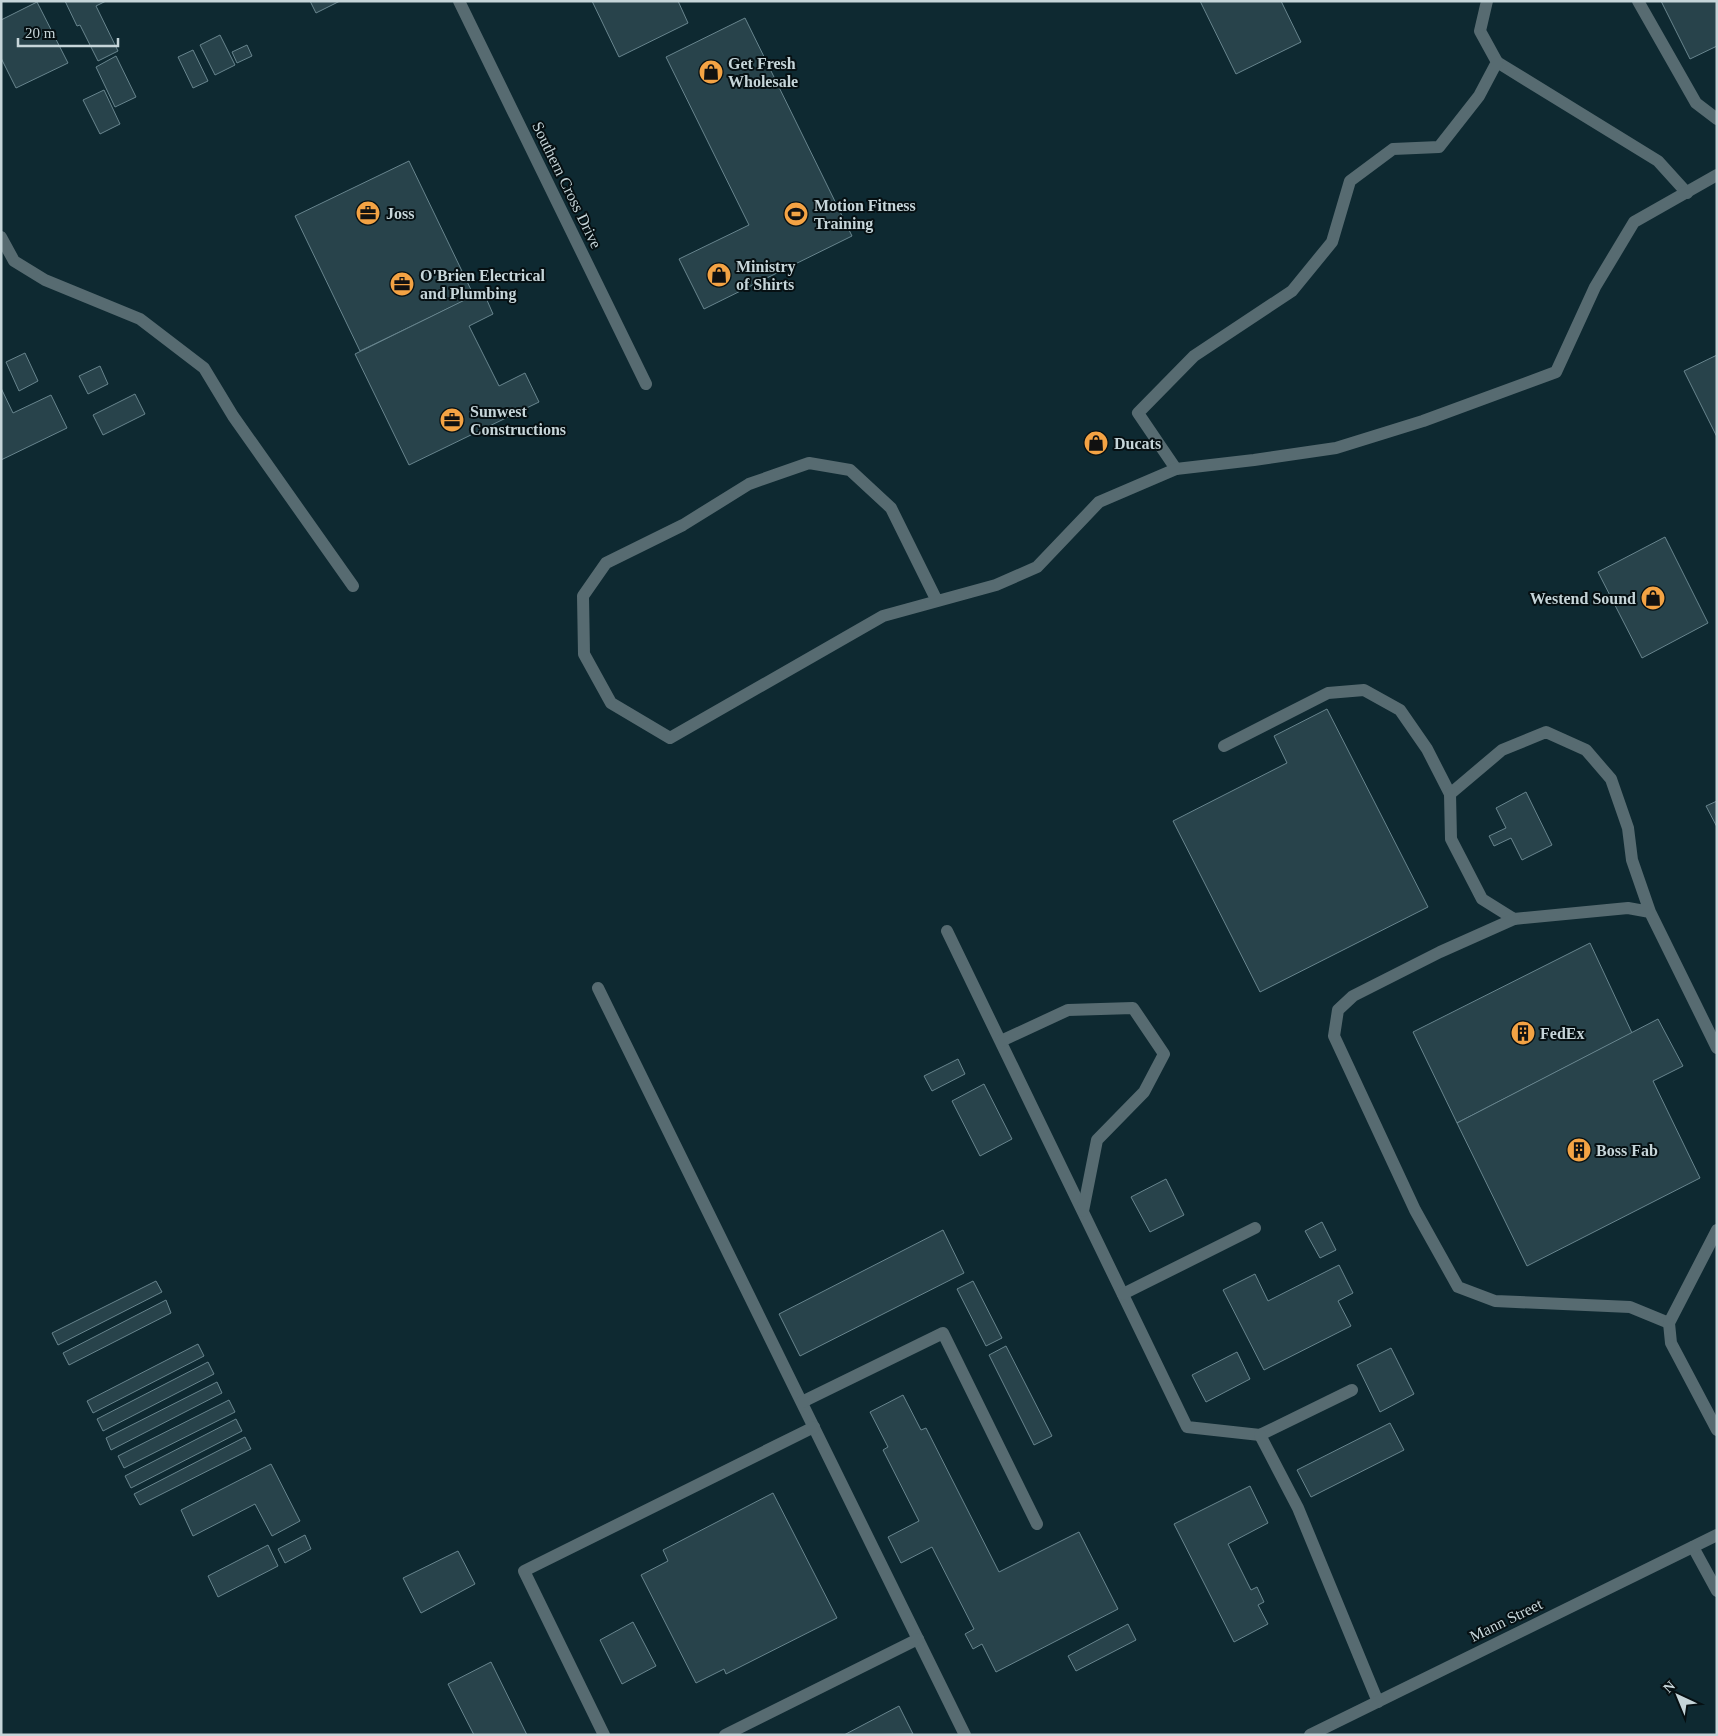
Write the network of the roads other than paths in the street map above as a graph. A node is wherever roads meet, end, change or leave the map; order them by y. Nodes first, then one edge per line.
1 (459, 1) edge
2 (1487, 1) edge
3 (1638, 1) edge
4 (1497, 62) junction
5 (1717, 119) edge
6 (1717, 175) edge
7 (1686, 193) junction
8 (1, 237) edge
9 (646, 384) dead end
10 (1176, 469) junction
11 (353, 586) dead end
12 (937, 601) junction
13 (1224, 746) dead end
14 (1450, 794) junction
15 (1650, 912) junction
16 (1514, 919) junction
17 (948, 931) dead end
18 (598, 988) dead end
19 (1001, 1041) junction
20 (1717, 1048) edge
21 (1083, 1211) junction
22 (1255, 1228) dead end
23 (1717, 1230) edge
24 (1123, 1294) junction
25 (1669, 1323) junction
26 (1352, 1390) dead end
27 (802, 1402) junction
28 (814, 1427) junction
29 (1717, 1430) edge
30 (1260, 1435) junction
31 (1037, 1524) dead end
32 (1717, 1535) edge
33 (1693, 1547) junction
34 (1717, 1591) edge
35 (918, 1639) junction
36 (1378, 1702) junction
37 (604, 1735) edge
38 (725, 1735) edge
39 (965, 1735) edge
40 (1310, 1735) edge

1 - 9 street, Southern Cross Drive
2 - 4 street
3 - 5 street
4 - 7 street
4 - 10 street
6 - 7 street
7 - 10 street
8 - 11 street
10 - 12 street
12 - 12 street
13 - 14 street
14 - 15 street
14 - 16 street
15 - 16 street
15 - 20 street
16 - 25 street
17 - 19 street
18 - 27 street
19 - 21 street
19 - 21 street
21 - 24 street
22 - 24 street
23 - 25 street
24 - 30 street
25 - 29 street
26 - 30 street
27 - 28 street
27 - 31 street
28 - 35 street
28 - 37 street
30 - 36 street
32 - 33 street, Mann Street
33 - 34 street
33 - 36 street, Mann Street
35 - 38 street
35 - 39 street
36 - 40 street, Mann Street

